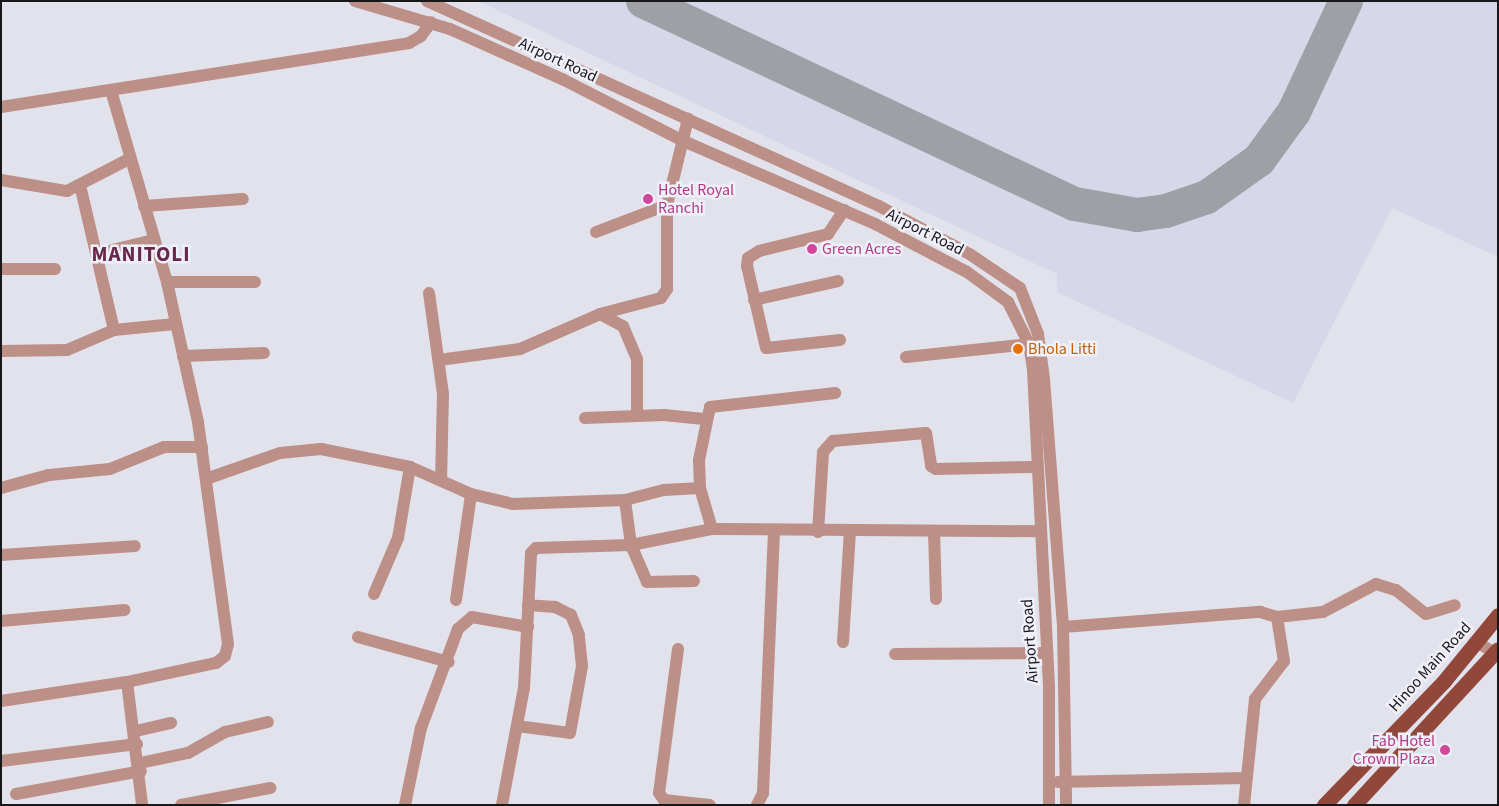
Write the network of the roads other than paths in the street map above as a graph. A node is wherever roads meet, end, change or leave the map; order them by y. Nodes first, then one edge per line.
1 (355, 1) edge
2 (427, 1) edge
3 (431, 22) junction
4 (111, 90) junction
5 (1, 107) edge
6 (688, 119) junction
7 (681, 140) junction
8 (129, 159) junction
9 (1, 180) edge
10 (80, 185) junction
11 (243, 199) dead end
12 (667, 205) junction
13 (144, 206) junction
14 (844, 210) junction
15 (596, 232) dead end
16 (154, 240) junction
17 (96, 254) junction
18 (1, 269) edge
19 (56, 269) dead end
20 (838, 281) dead end
21 (168, 282) junction
22 (254, 282) dead end
23 (429, 293) dead end
24 (754, 300) junction
25 (600, 314) junction
26 (174, 324) junction
27 (114, 330) junction
28 (840, 340) dead end
29 (1029, 344) junction
30 (1, 351) edge
31 (264, 353) dead end
32 (183, 356) junction
33 (906, 357) dead end
34 (438, 360) junction
35 (835, 393) dead end
36 (637, 416) junction
37 (585, 418) dead end
38 (704, 419) junction
39 (202, 447) junction
40 (410, 467) junction
41 (1035, 467) junction
42 (206, 479) junction
43 (441, 480) junction
44 (1, 488) edge
45 (700, 488) junction
46 (471, 494) junction
47 (625, 500) junction
48 (712, 529) junction
49 (850, 530) junction
50 (934, 531) junction
51 (1038, 531) junction
52 (774, 532) junction
53 (818, 532) junction
54 (631, 545) junction
55 (135, 546) dead end
56 (1, 555) edge
57 (694, 582) dead end
58 (374, 594) dead end
59 (936, 599) dead end
60 (456, 600) dead end
61 (1455, 604) dead end
62 (528, 605) junction
63 (126, 610) dead end
64 (1498, 615) edge
65 (1277, 617) junction
66 (1, 621) edge
67 (528, 627) junction
68 (1063, 627) junction
69 (358, 636) dead end
70 (843, 642) dead end
71 (1478, 642) junction
72 (678, 649) dead end
73 (1047, 652) junction
74 (1497, 652) edge
75 (894, 654) dead end
76 (449, 662) junction
77 (127, 682) junction
78 (1, 701) edge
79 (268, 722) dead end
80 (171, 723) dead end
81 (517, 726) junction
82 (136, 738) junction
83 (1, 761) edge
84 (141, 767) junction
85 (1245, 778) junction
86 (1049, 782) junction
87 (1066, 782) junction
88 (270, 788) dead end
89 (16, 794) dead end
90 (142, 805) edge
91 (181, 805) edge
92 (405, 805) edge
93 (502, 805) edge
94 (710, 805) edge
95 (757, 805) edge
96 (1049, 805) edge
97 (1066, 805) edge
98 (1244, 805) edge
99 (1324, 805) edge
100 (1354, 805) edge

1 - 3 street, Airport Road
2 - 6 street, Airport Road
3 - 4 street
3 - 7 street, Airport Road
4 - 5 street
4 - 8 street
6 - 7 street
6 - 68 street, Airport Road
7 - 12 street
7 - 14 street, Airport Road
8 - 10 street
8 - 13 street
9 - 10 street
10 - 17 street
11 - 13 street
12 - 15 street
12 - 25 street
13 - 16 street
14 - 24 street
14 - 29 street, Airport Road
16 - 17 street
16 - 21 street
17 - 27 street
18 - 19 street
20 - 24 street
21 - 22 street
21 - 26 street
23 - 34 street
24 - 28 street
25 - 34 street
25 - 36 street
26 - 27 street
26 - 32 street
27 - 30 street
29 - 33 street
29 - 41 street, Airport Road
31 - 32 street
32 - 39 street
34 - 43 street
35 - 38 street
36 - 37 street
36 - 38 street
38 - 45 street
39 - 42 street
39 - 44 street
40 - 42 street
40 - 43 street
40 - 58 street
41 - 51 street, Airport Road
41 - 53 street
42 - 77 street
43 - 46 street
45 - 47 street
45 - 48 street
46 - 47 street
46 - 60 street
47 - 54 street
48 - 52 street
48 - 54 street
49 - 50 street
49 - 53 street
49 - 70 street
50 - 51 street
50 - 59 street
51 - 73 street, Airport Road
52 - 53 street
52 - 95 street
54 - 57 street
54 - 62 street
55 - 56 street
61 - 65 street
62 - 67 street
62 - 81 street
63 - 66 street
64 - 71 main road, Hinoo Main Road
65 - 68 street
65 - 85 street
67 - 76 street
67 - 81 street
68 - 87 street, Airport Road
69 - 76 street
71 - 74 street
71 - 99 main road, Hinoo Main Road
72 - 94 street
73 - 75 street
73 - 86 street, Airport Road
74 - 100 main road
76 - 92 street
77 - 78 street
77 - 82 street
79 - 84 street
80 - 82 street
81 - 93 street
82 - 83 street
82 - 84 street
84 - 89 street
84 - 90 street
85 - 87 street
85 - 98 street
86 - 87 street
86 - 96 street, Airport Road
87 - 97 street, Airport Road
88 - 91 street

